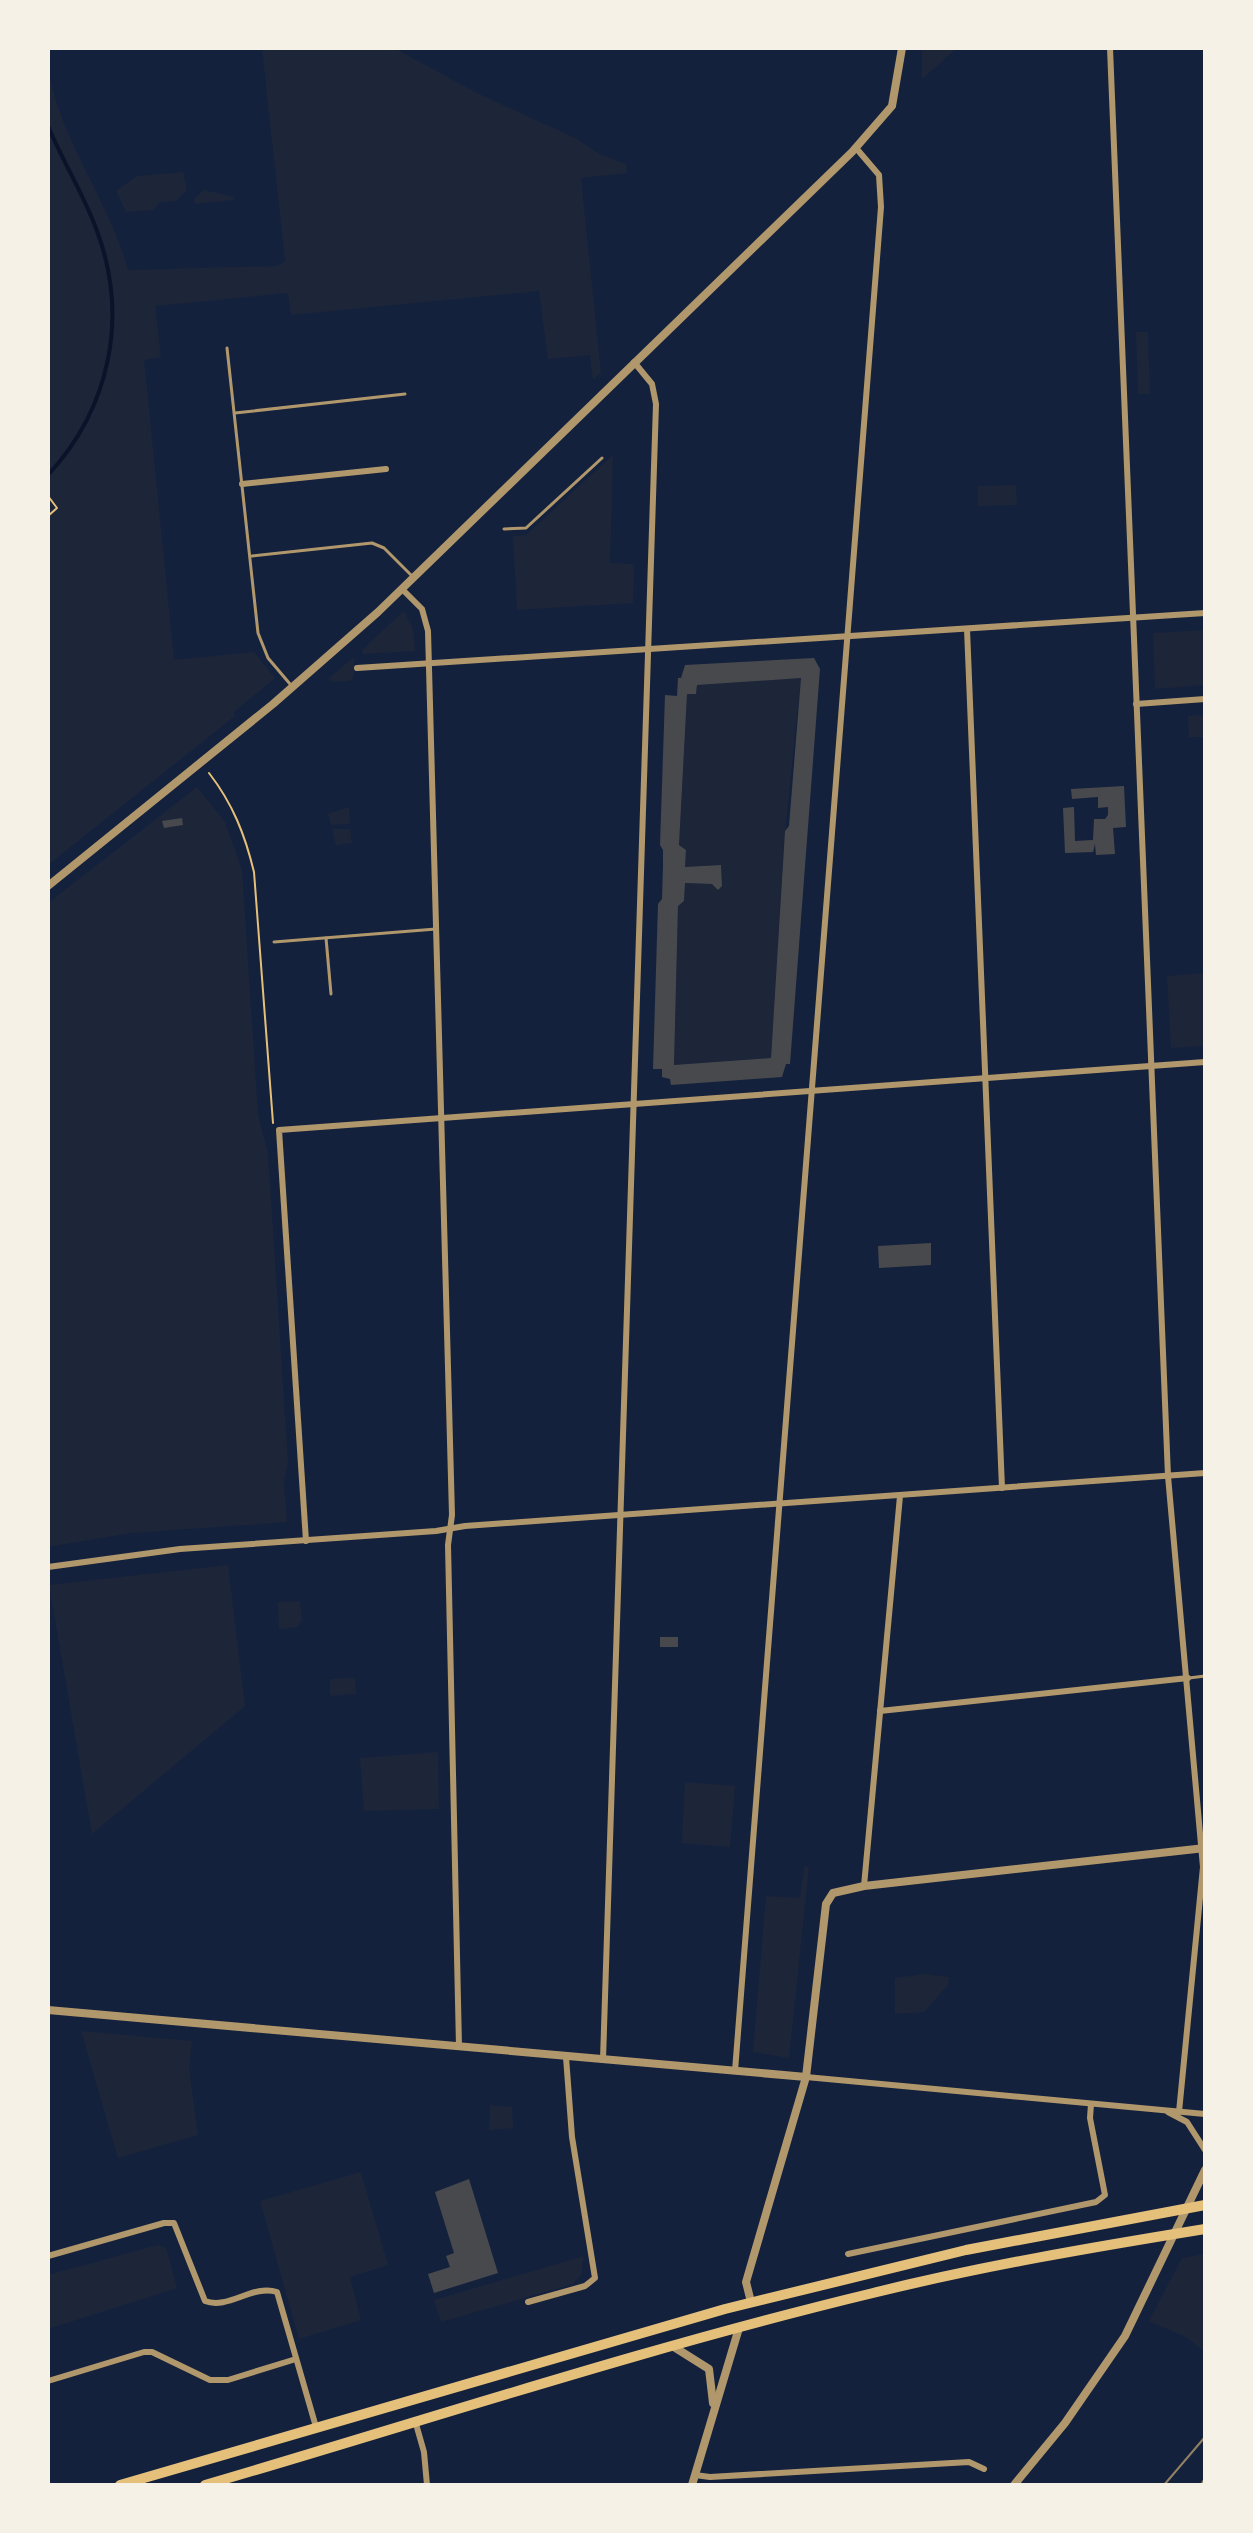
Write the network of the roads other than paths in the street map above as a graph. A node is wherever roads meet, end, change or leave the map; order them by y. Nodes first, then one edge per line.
1 (902, 48) edge
2 (1110, 48) edge
3 (856, 148) junction
4 (227, 348) dead end
5 (634, 362) junction
6 (405, 394) dead end
7 (235, 413) junction
8 (602, 458) dead end
9 (386, 469) dead end
10 (242, 484) junction
11 (504, 529) dead end
12 (250, 556) junction
13 (413, 578) junction
14 (402, 589) junction
15 (1205, 613) edge
16 (1133, 618) junction
17 (967, 629) junction
18 (846, 637) junction
19 (649, 650) junction
20 (429, 664) junction
21 (357, 668) dead end
22 (293, 687) junction
23 (1205, 699) edge
24 (1136, 704) junction
25 (48, 886) edge
26 (436, 929) junction
27 (326, 938) junction
28 (274, 942) dead end
29 (331, 994) dead end
30 (1205, 1062) edge
31 (1151, 1065) junction
32 (985, 1077) junction
33 (811, 1090) junction
34 (635, 1103) junction
35 (441, 1118) junction
36 (1205, 1473) edge
37 (1168, 1476) junction
38 (1002, 1488) junction
39 (900, 1496) junction
40 (779, 1504) junction
41 (623, 1516) junction
42 (450, 1529) junction
43 (306, 1541) junction
44 (48, 1567) edge
45 (1205, 1676) edge
46 (1188, 1678) junction
47 (880, 1711) junction
48 (1203, 1848) edge
49 (864, 1886) junction
50 (48, 2010) edge
51 (459, 2047) junction
52 (566, 2057) junction
53 (603, 2060) junction
54 (735, 2071) junction
55 (806, 2077) junction
56 (1091, 2104) junction
57 (1165, 2110) junction
58 (1179, 2112) junction
59 (1205, 2114) edge
60 (1205, 2150) edge
61 (1205, 2170) edge
62 (1205, 2205) edge
63 (1205, 2229) edge
64 (848, 2254) dead end
65 (48, 2256) edge
66 (528, 2302) dead end
67 (751, 2302) junction
68 (739, 2328) junction
69 (674, 2347) junction
70 (296, 2359) junction
71 (48, 2381) edge
72 (713, 2407) junction
73 (416, 2424) junction
74 (316, 2427) junction
75 (984, 2469) dead end
76 (693, 2480) edge
77 (120, 2485) edge
78 (205, 2485) edge
79 (427, 2485) edge
80 (1014, 2485) edge

1 - 3 street
2 - 16 street
3 - 5 street
3 - 18 street
4 - 7 lane
5 - 13 street
5 - 19 street
6 - 7 lane
7 - 10 lane
8 - 11 lane
9 - 10 street
10 - 12 lane
12 - 13 lane
12 - 22 lane
13 - 14 street
14 - 20 street
14 - 22 street
15 - 16 street
16 - 17 street
16 - 24 street
17 - 18 street
17 - 32 street
18 - 19 street
18 - 33 street
19 - 20 street
19 - 34 street
20 - 21 street
20 - 26 street
22 - 25 street
23 - 24 street
24 - 31 street
26 - 27 lane
26 - 35 street
27 - 28 lane
27 - 29 lane
30 - 31 street
31 - 32 street
31 - 37 street
32 - 33 street
32 - 38 street
33 - 34 street
33 - 40 street
34 - 35 street
34 - 41 street
35 - 42 street
35 - 43 street
36 - 37 street
37 - 38 street
37 - 46 street
38 - 39 street
39 - 40 street
39 - 47 street
40 - 41 street
40 - 54 street
41 - 42 street
41 - 53 street
42 - 43 street
42 - 51 street
43 - 44 street
45 - 46 lane
46 - 47 street
46 - 48 street
47 - 49 street
48 - 49 street
48 - 58 street
49 - 55 street
50 - 51 street
51 - 52 street
52 - 53 street
52 - 66 street
53 - 54 street
54 - 55 street
55 - 56 street
55 - 67 street
56 - 57 street
56 - 64 street
57 - 58 street
57 - 60 street
58 - 59 street
61 - 80 street
62 - 67 main road
63 - 68 main road
65 - 70 street
67 - 74 main road
68 - 69 main road
68 - 72 street
69 - 72 street
69 - 73 main road
70 - 71 street
70 - 74 street
72 - 76 street
73 - 78 main road
73 - 79 street
74 - 77 main road
75 - 76 street

